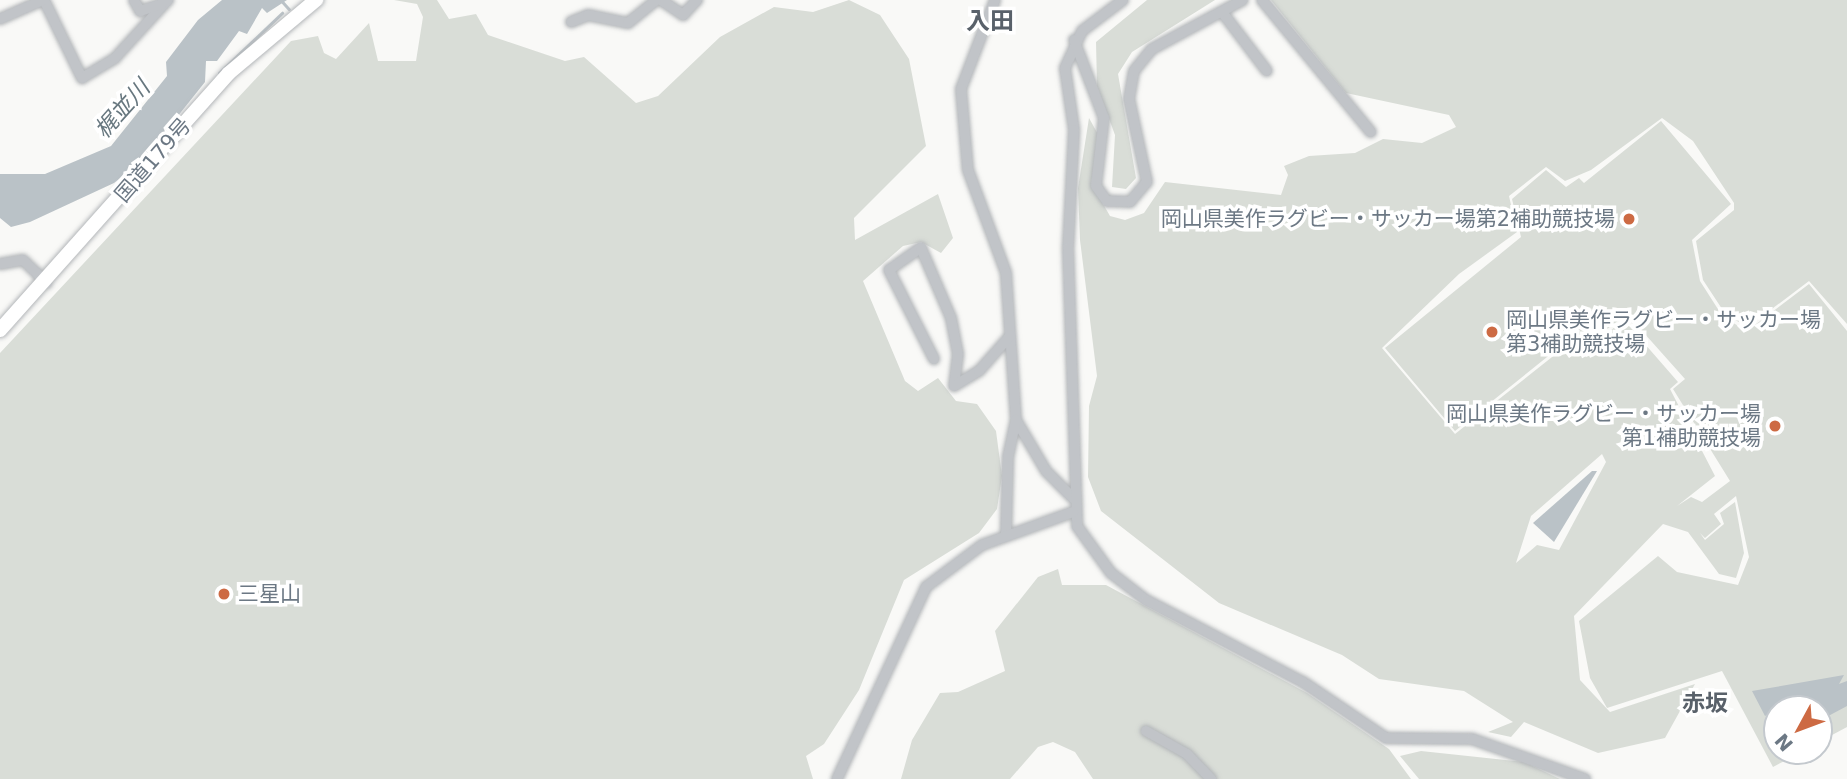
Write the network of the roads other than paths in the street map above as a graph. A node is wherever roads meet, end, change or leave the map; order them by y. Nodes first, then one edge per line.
1 (44, 0) edge
2 (134, 0) edge
3 (316, 0) edge
4 (656, 0) edge
5 (662, 0) edge
6 (697, 0) edge
7 (995, 0) edge
8 (1123, 0) edge
9 (1243, 0) edge
10 (1262, 0) edge
11 (167, 1) edge
12 (1222, 12) junction
13 (0, 19) edge
14 (571, 22) dead end
15 (1074, 40) junction
16 (1267, 71) dead end
17 (1371, 132) dead end
18 (0, 264) edge
19 (48, 283) junction
20 (0, 330) edge
21 (1010, 336) junction
22 (934, 359) dead end
23 (1016, 420) junction
24 (1073, 498) junction
25 (1073, 512) junction
26 (1006, 534) junction
27 (1146, 731) dead end
28 (837, 779) edge
29 (1211, 779) edge
30 (1585, 779) edge

1 - 11 street
1 - 13 street
2 - 11 street
3 - 19 highway, 国道179号
4 - 14 street
5 - 6 street
7 - 21 street
8 - 15 street
9 - 12 street
10 - 17 street
12 - 15 street
12 - 16 street
15 - 24 street
18 - 19 street
19 - 20 highway, 国道179号
21 - 22 street
21 - 23 street
23 - 24 street
23 - 26 street
24 - 25 street
25 - 26 street
25 - 30 street
26 - 28 street
27 - 29 street

